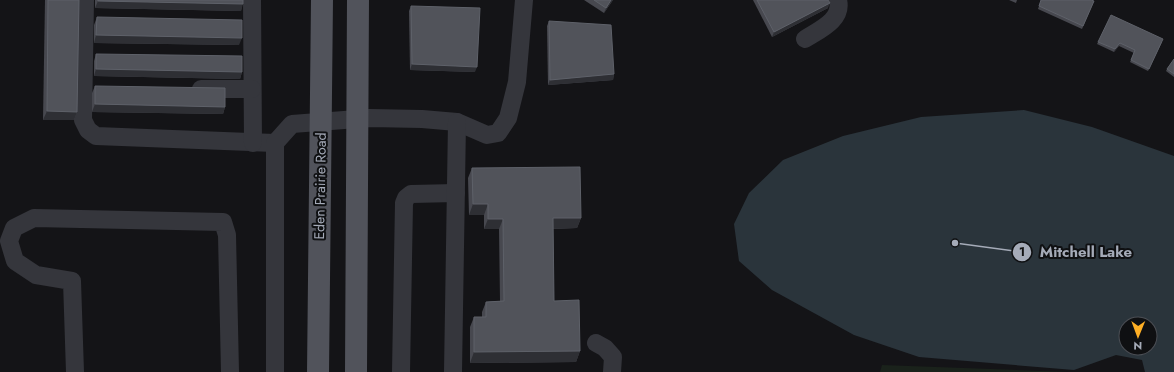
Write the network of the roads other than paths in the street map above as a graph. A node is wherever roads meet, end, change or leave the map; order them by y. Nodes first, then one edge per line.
1 (85, 0) edge
2 (252, 0) edge
3 (322, 0) edge
4 (358, 0) edge
5 (524, 0) edge
6 (838, 0) edge
7 (805, 39) dead end
8 (183, 88) edge
9 (252, 89) junction
10 (357, 119) junction
11 (321, 122) junction
12 (457, 122) junction
13 (253, 143) junction
14 (275, 143) junction
15 (456, 193) junction
16 (596, 343) dead end
17 (75, 372) edge
18 (230, 372) edge
19 (275, 372) edge
20 (318, 372) edge
21 (356, 372) edge
22 (401, 372) edge
23 (453, 372) edge
24 (612, 372) edge

1 - 13 street
2 - 9 street
3 - 11 main road, Eden Prairie Road
4 - 10 main road
5 - 12 street
6 - 7 street
8 - 9 street
9 - 13 street
10 - 11 street
10 - 12 street
10 - 21 main road
11 - 14 street
11 - 20 main road, Eden Prairie Road
12 - 15 street
13 - 14 street
14 - 19 street
15 - 22 street
15 - 23 street
16 - 24 street
17 - 18 street

